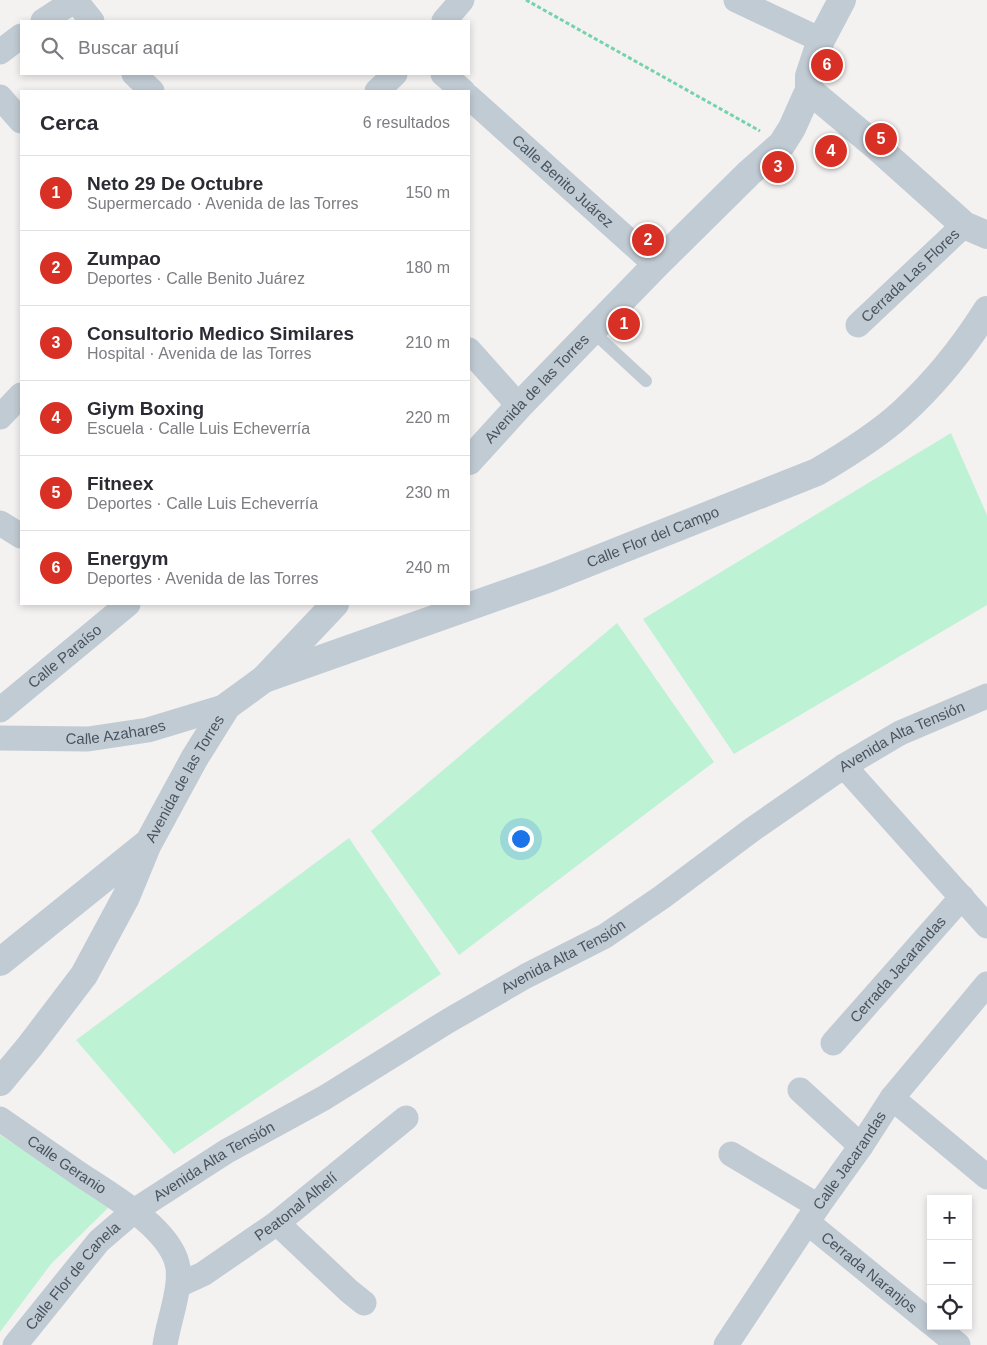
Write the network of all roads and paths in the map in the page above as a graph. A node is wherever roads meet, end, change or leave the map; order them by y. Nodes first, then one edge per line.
1 (75, 0) edge
2 (462, 0) edge
3 (526, 0) edge
4 (736, 0) edge
5 (842, 0) edge
6 (45, 20) edge
7 (91, 20) edge
8 (445, 20) edge
9 (20, 37) edge
10 (821, 40) junction
11 (0, 52) edge
12 (135, 75) edge
13 (394, 75) edge
14 (444, 75) edge
15 (151, 90) edge
16 (378, 90) edge
17 (462, 90) edge
18 (809, 90) junction
19 (0, 97) edge
20 (470, 98) edge
21 (20, 121) edge
22 (782, 144) junction
23 (976, 230) edge
24 (656, 266) junction
25 (987, 310) edge
26 (858, 325) dead end
27 (592, 331) junction
28 (470, 351) edge
29 (646, 381) dead end
30 (20, 396) edge
31 (519, 406) junction
32 (0, 417) edge
33 (470, 460) edge
34 (0, 523) edge
35 (20, 535) edge
36 (127, 605) edge
37 (334, 605) edge
38 (264, 679) junction
39 (987, 696) edge
40 (227, 706) junction
41 (0, 710) edge
42 (0, 738) edge
43 (844, 766) junction
44 (149, 842) junction
45 (962, 897) junction
46 (987, 926) edge
47 (0, 962) edge
48 (987, 984) edge
49 (833, 1043) dead end
50 (0, 1082) edge
51 (800, 1090) dead end
52 (892, 1098) junction
53 (406, 1118) dead end
54 (0, 1119) edge
55 (861, 1146) junction
56 (731, 1154) dead end
57 (987, 1177) edge
58 (134, 1211) junction
59 (812, 1214) junction
60 (277, 1223) junction
61 (179, 1285) junction
62 (364, 1303) dead end
63 (927, 1319) edge
64 (940, 1330) edge
65 (728, 1344) edge
66 (15, 1345) edge
67 (165, 1345) edge
68 (958, 1345) edge

1 - 6 street
1 - 7 street
2 - 8 street
3 - 22 path
4 - 10 street
5 - 10 street, Avenida de las Torres
9 - 11 street
10 - 18 street, Avenida de las Torres
12 - 15 street
13 - 16 street
14 - 17 street
18 - 22 street, Avenida de las Torres
18 - 23 street
19 - 21 street
20 - 24 street, Calle Benito Juárez
22 - 24 street, Avenida de las Torres
23 - 26 street, Cerrada Las Flores
24 - 27 street, Avenida de las Torres
25 - 38 street, Calle Flor del Campo
27 - 29 lane
27 - 31 street, Avenida de las Torres
28 - 31 street
30 - 32 street
31 - 33 street, Avenida de las Torres
34 - 35 street
36 - 41 street, Calle Paraíso
37 - 38 street, Avenida de las Torres
38 - 40 street, Avenida de las Torres
39 - 43 street, Avenida Alta Tensión
40 - 42 street, Calle Azahares
40 - 44 street, Avenida de las Torres
43 - 45 street
43 - 58 street, Avenida Alta Tensión
44 - 47 street, Avenida de las Torres
44 - 50 street
45 - 46 street
45 - 49 street, Cerrada Jacarandas
48 - 52 street, Calle Jacarandas
51 - 55 street
52 - 55 street, Calle Jacarandas
52 - 57 street
53 - 60 street, Peatonal Alhelí
54 - 58 street, Calle Geranio
55 - 59 street, Calle Jacarandas
56 - 59 street, Cerrada Naranjos
58 - 61 street, Calle Geranio
58 - 66 street, Calle Flor de Canela
59 - 63 street, Cerrada Naranjos
59 - 65 street, Calle Jacarandas
60 - 61 street, Peatonal Alhelí
60 - 62 street
61 - 67 street
64 - 68 street

